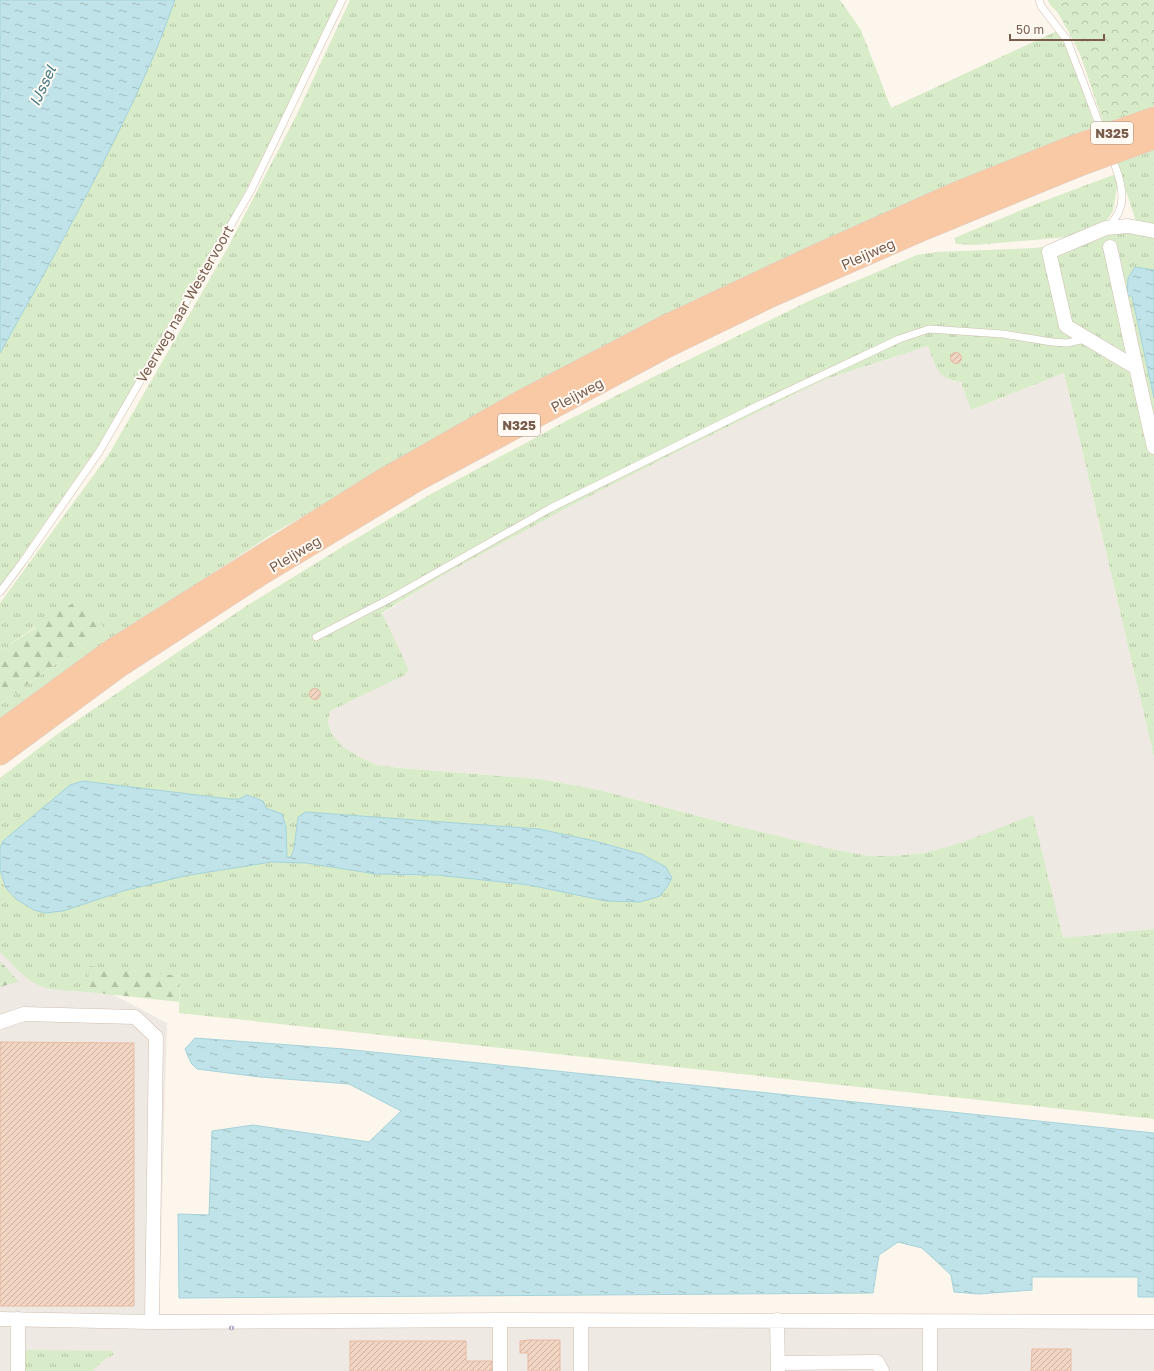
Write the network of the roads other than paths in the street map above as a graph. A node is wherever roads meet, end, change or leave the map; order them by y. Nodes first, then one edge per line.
1 (342, 0) edge
2 (1039, 0) edge
3 (1154, 118) edge
4 (1154, 138) edge
5 (1073, 157) junction
6 (1106, 228) junction
7 (1154, 231) edge
8 (1110, 247) dead end
9 (1088, 338) junction
10 (1135, 367) junction
11 (1154, 447) edge
12 (0, 592) edge
13 (316, 637) dead end
14 (0, 732) edge
15 (0, 754) edge
16 (0, 1022) edge
17 (0, 1320) edge
18 (18, 1320) junction
19 (500, 1320) junction
20 (581, 1320) junction
21 (777, 1320) junction
22 (930, 1321) junction
23 (152, 1322) junction
24 (1154, 1322) edge
25 (778, 1367) edge
26 (18, 1371) edge
27 (500, 1371) edge
28 (580, 1371) edge
29 (882, 1371) edge
30 (930, 1371) edge

1 - 12 lane, Veerweg naar Westervoort
2 - 6 lane
3 - 5 highway, Pleijweg / N325, bridge
4 - 5 highway, Pleijweg / N325, bridge
5 - 14 highway, Pleijweg / N325
5 - 15 highway, Pleijweg / N325
6 - 7 street
6 - 9 street
8 - 10 street
9 - 10 street
9 - 13 lane
10 - 11 street
16 - 23 street
17 - 18 street
18 - 23 street
18 - 26 street
19 - 20 street
19 - 23 street
19 - 27 street
20 - 21 street
20 - 28 street
21 - 22 street
21 - 25 street
22 - 24 street
22 - 30 street
25 - 29 street

